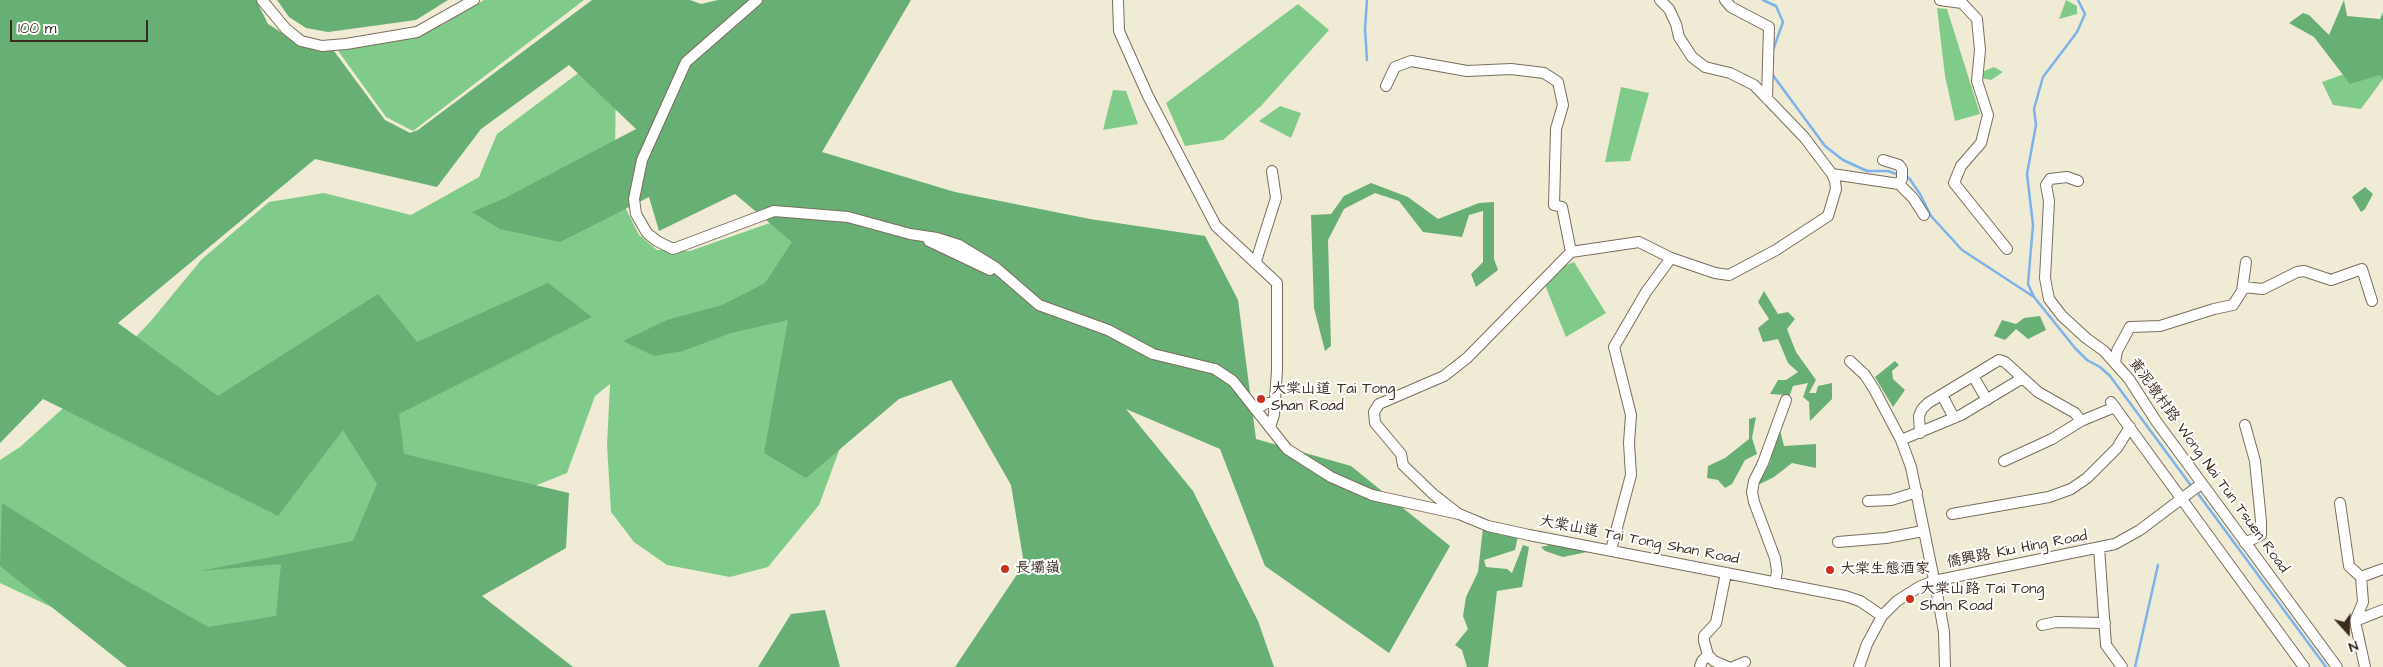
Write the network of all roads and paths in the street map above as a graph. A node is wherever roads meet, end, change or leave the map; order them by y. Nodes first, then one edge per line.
1 (262, 0) edge
2 (474, 0) edge
3 (757, 0) edge
4 (1118, 0) edge
5 (1660, 0) edge
6 (1725, 0) edge
7 (1940, 0) edge
8 (1386, 86) dead end
9 (1767, 99) junction
10 (1883, 160) dead end
11 (1272, 171) dead end
12 (1832, 174) junction
13 (1901, 178) junction
14 (2078, 181) dead end
15 (1924, 215) dead end
16 (2007, 249) dead end
17 (1571, 252) junction
18 (1672, 258) junction
19 (1256, 261) junction
20 (2246, 262) dead end
21 (2244, 287) junction
22 (2372, 301) dead end
23 (1850, 361) dead end
24 (2115, 362) junction
25 (1973, 376) junction
26 (2021, 379) junction
27 (1942, 395) junction
28 (1786, 400) dead end
29 (1987, 400) junction
30 (1275, 402) junction
31 (1255, 409) junction
32 (1954, 418) junction
33 (2081, 421) junction
34 (2245, 425) dead end
35 (1270, 427) junction
36 (2130, 427) junction
37 (1920, 433) junction
38 (1901, 440) junction
39 (2004, 461) dead end
40 (2201, 484) junction
41 (1917, 492) junction
42 (2181, 500) junction
43 (1868, 501) dead end
44 (2340, 503) dead end
45 (1459, 514) junction
46 (1952, 514) dead end
47 (1923, 532) junction
48 (1838, 542) dead end
49 (2245, 543) junction
50 (2099, 548) junction
51 (1611, 550) junction
52 (2383, 569) edge
53 (1726, 573) junction
54 (2361, 577) junction
55 (1934, 581) junction
56 (1775, 583) junction
57 (2383, 610) edge
58 (1882, 616) junction
59 (2355, 621) junction
60 (2105, 623) junction
61 (2042, 624) dead end
62 (1708, 655) junction
63 (1745, 662) dead end
64 (1700, 667) edge
65 (1728, 667) edge
66 (1733, 667) edge
67 (1859, 667) edge
68 (1945, 667) edge
69 (2122, 667) edge
70 (2304, 667) edge
71 (2337, 667) edge
72 (2364, 667) edge

1 - 2 street
3 - 31 street, 大棠山道 Tai Tong Shan Road
4 - 19 street
5 - 9 street
6 - 9 street
7 - 16 street
8 - 17 street
9 - 12 street
10 - 13 street
11 - 19 street
12 - 13 street
12 - 18 street
13 - 15 street
14 - 24 street, 黃泥墩村路 Wong Nai Tun Tsuen Road
17 - 18 street
17 - 45 street
18 - 51 street
19 - 30 street
20 - 21 street
21 - 22 street
21 - 24 street
23 - 38 street
24 - 40 street, 黃泥墩村路 Wong Nai Tun Tsuen Road
25 - 26 street
25 - 27 street
25 - 29 street
26 - 29 street
26 - 33 street
27 - 32 street
27 - 37 street
28 - 56 street
29 - 32 street
30 - 31 street
30 - 35 street
31 - 35 street, 大棠山道 Tai Tong Shan Road
32 - 37 street
33 - 36 street
33 - 39 street
34 - 49 street
35 - 45 street, 大棠山道 Tai Tong Shan Road
36 - 42 street
36 - 46 street
37 - 38 street
38 - 41 street
40 - 42 street, 僑興路 Kiu Hing Road
40 - 49 street, 黃泥墩村路 Wong Nai Tun Tsuen Road
41 - 43 street
41 - 47 street
42 - 50 street, 僑興路 Kiu Hing Road
42 - 70 street
44 - 54 street
45 - 51 street, 大棠山道 Tai Tong Shan Road
47 - 48 street
47 - 55 street
49 - 71 street, 黃泥墩村路 Wong Nai Tun Tsuen Road
50 - 55 street, 僑興路 Kiu Hing Road
50 - 60 street
51 - 53 street, 大棠山道 Tai Tong Shan Road
52 - 54 street
53 - 56 street, 大棠山道 Tai Tong Shan Road
53 - 62 street
54 - 59 street
55 - 58 street, 僑興路 Kiu Hing Road
55 - 68 street
56 - 58 street, 大棠山道 Tai Tong Shan Road
57 - 59 street
58 - 67 street, 僑興路 Kiu Hing Road
59 - 72 street
60 - 61 street
60 - 69 street
62 - 64 street
62 - 65 street
63 - 66 street

